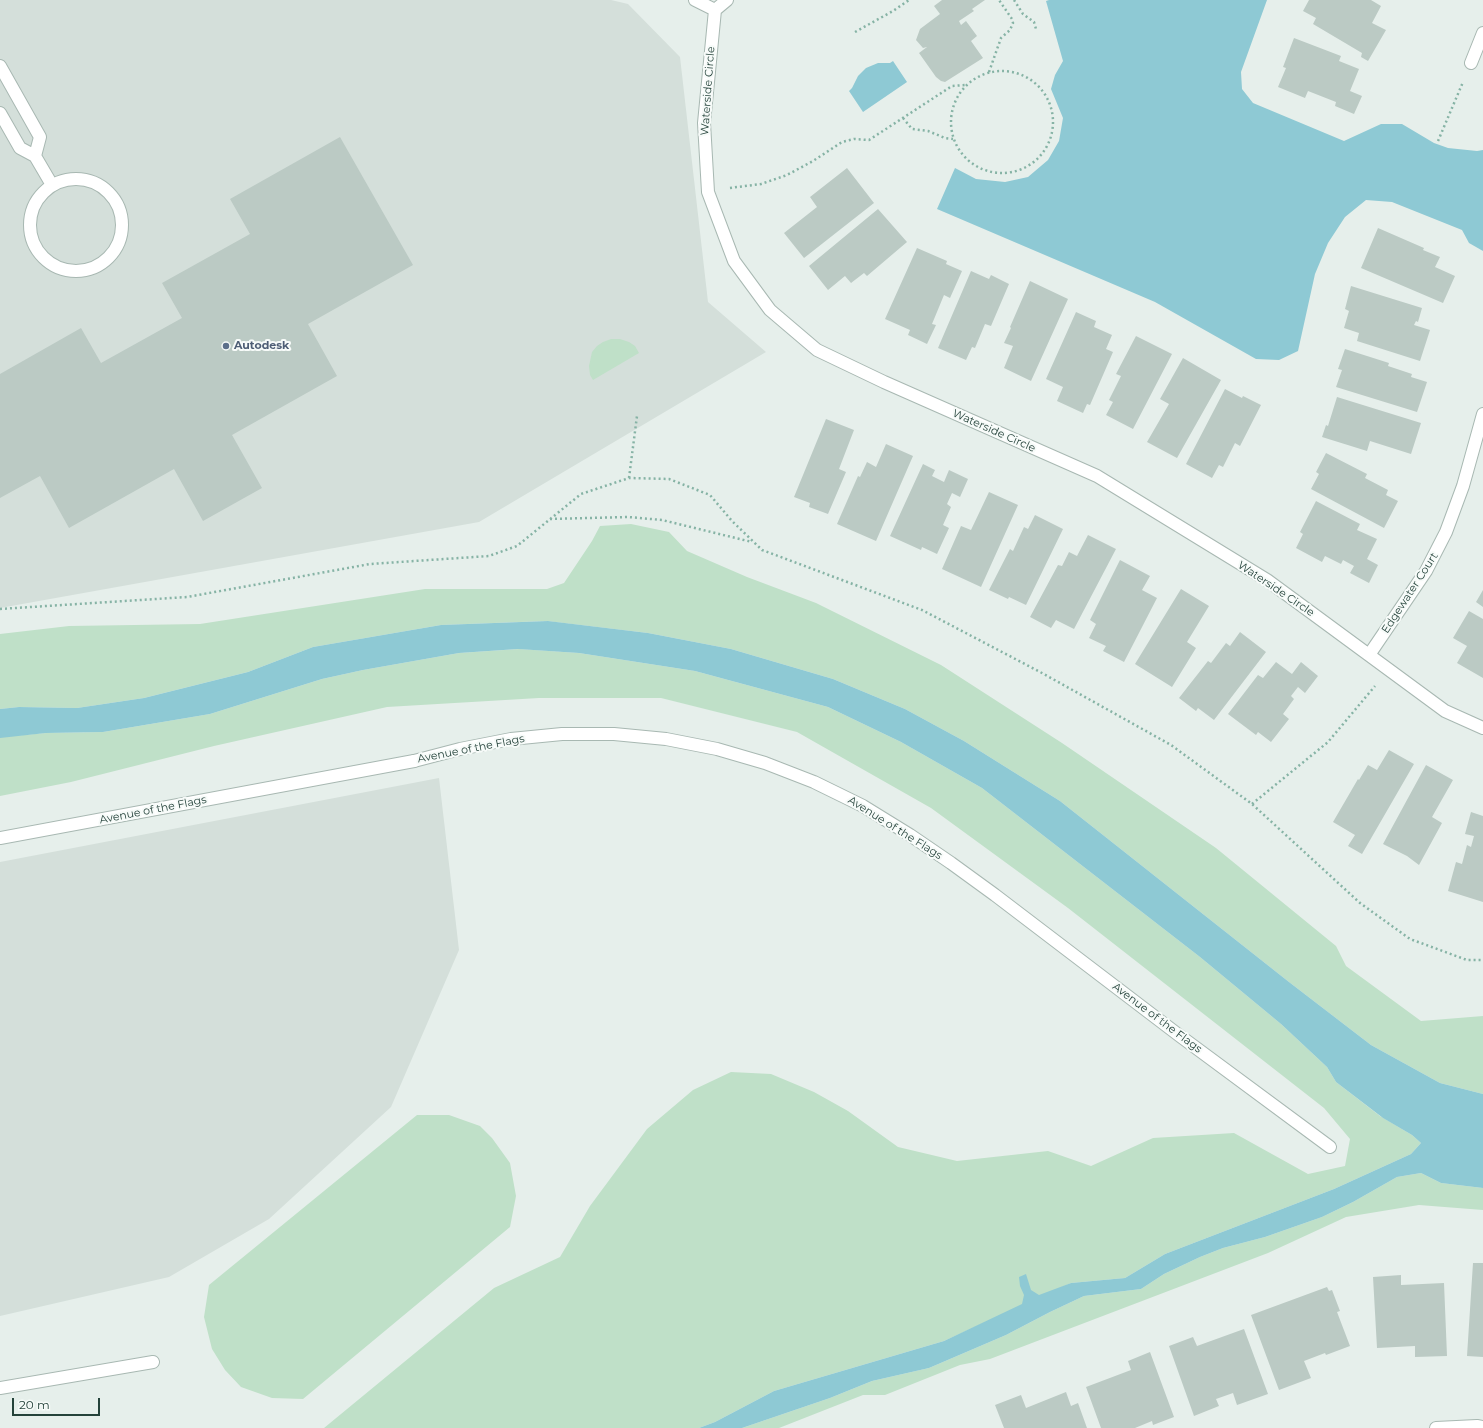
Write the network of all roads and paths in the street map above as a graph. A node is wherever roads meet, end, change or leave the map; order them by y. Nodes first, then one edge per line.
1 (695, 0) edge
2 (727, 0) edge
3 (909, 0) edge
4 (999, 0) edge
5 (1014, 0) edge
6 (715, 10) junction
7 (1036, 29) dead end
8 (855, 32) dead end
9 (1483, 33) edge
10 (1471, 63) joint
11 (0, 66) edge
12 (989, 72) junction
13 (966, 85) junction
14 (0, 113) edge
15 (903, 118) junction
16 (953, 139) junction
17 (1438, 141) dead end
18 (35, 156) junction
19 (52, 185) junction
20 (708, 192) junction
21 (1483, 414) edge
22 (637, 416) dead end
23 (629, 478) junction
24 (550, 519) junction
25 (754, 542) junction
26 (0, 609) edge
27 (1369, 655) junction
28 (1388, 670) junction
29 (1483, 728) edge
30 (1252, 804) junction
31 (0, 838) edge
32 (1483, 960) edge
33 (1330, 1147) dead end
34 (153, 1362) dead end
35 (0, 1388) edge
36 (1483, 1427) edge
37 (1436, 1428) edge

1 - 6 street
2 - 6 street
3 - 8 path
4 - 12 path
5 - 7 path
6 - 20 street, Waterside Circle
9 - 10 street
10 - 17 path
11 - 18 street
12 - 13 path
12 - 16 path
13 - 15 path
13 - 16 path
14 - 18 street
15 - 16 path
15 - 20 path
18 - 19 street
19 - 19 street
20 - 27 street, Waterside Circle
21 - 27 street, Edgewater Court
22 - 23 path
23 - 24 path
23 - 25 path
24 - 25 path
24 - 26 path
25 - 30 path
27 - 28 street, Waterside Circle
28 - 29 street, Waterside Circle
28 - 30 path
30 - 32 path
31 - 33 street, Avenue of the Flags
34 - 35 street
36 - 37 street

